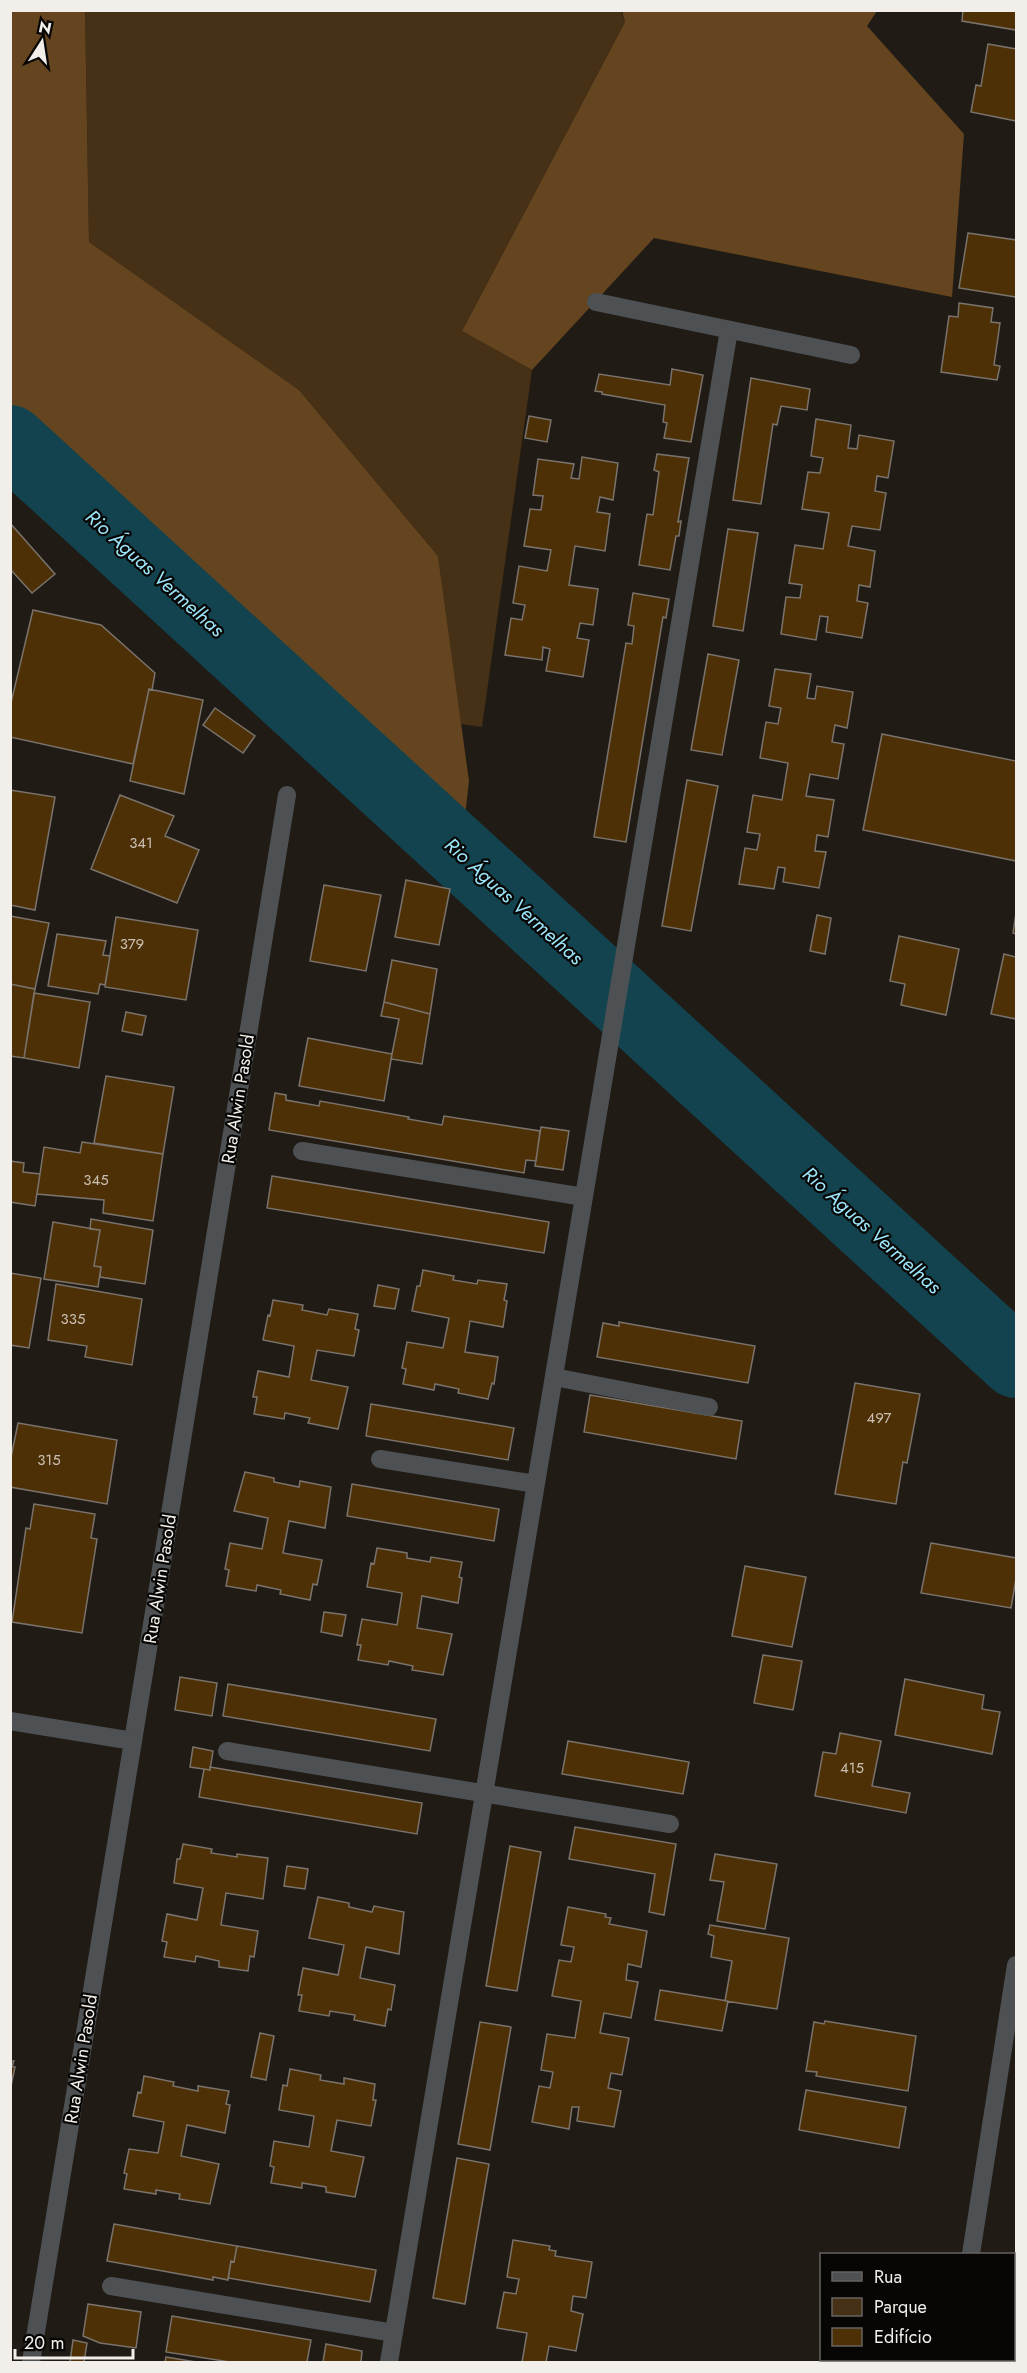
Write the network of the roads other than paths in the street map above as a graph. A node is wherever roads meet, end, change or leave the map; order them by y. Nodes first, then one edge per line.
1 (596, 302) dead end
2 (729, 330) junction
3 (851, 355) dead end
4 (287, 795) dead end
5 (302, 1151) dead end
6 (584, 1197) junction
7 (554, 1377) junction
8 (709, 1407) dead end
9 (380, 1459) dead end
10 (536, 1484) junction
11 (10, 1721) edge
12 (133, 1741) junction
13 (227, 1751) dead end
14 (484, 1793) junction
15 (670, 1824) dead end
16 (1017, 1965) edge
17 (971, 2253) edge
18 (111, 2286) dead end
19 (394, 2333) junction
20 (31, 2362) edge
21 (389, 2362) edge

1 - 2 street
2 - 3 street
2 - 6 street
4 - 12 street, Rua Alwin Pasold
5 - 6 street
6 - 7 street
7 - 8 street
7 - 10 street
9 - 10 street
10 - 14 street
11 - 12 street
12 - 20 street, Rua Alwin Pasold
13 - 14 street
14 - 15 street
14 - 19 street
16 - 17 street
18 - 19 street
19 - 21 street

